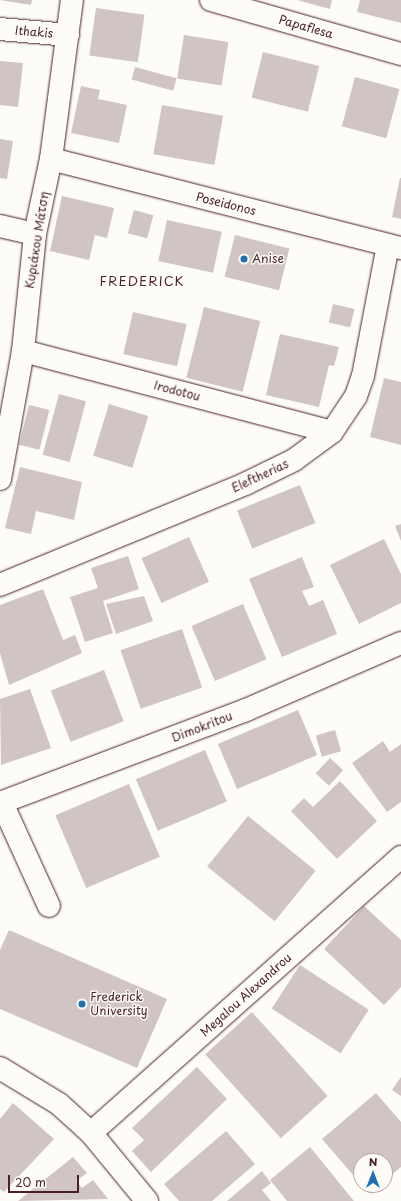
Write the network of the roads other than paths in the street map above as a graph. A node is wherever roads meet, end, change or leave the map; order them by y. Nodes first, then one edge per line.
1 (72, 0) edge
2 (212, 0) edge
3 (0, 29) edge
4 (68, 35) junction
5 (401, 54) edge
6 (51, 159) junction
7 (0, 226) edge
8 (36, 234) junction
9 (394, 246) edge
10 (22, 351) junction
11 (6, 413) edge
12 (332, 432) junction
13 (0, 479) edge
14 (0, 585) edge
15 (401, 643) edge
16 (1, 803) edge
17 (401, 857) edge
18 (49, 906) dead end
19 (0, 1068) edge
20 (91, 1133) junction
21 (147, 1201) edge

1 - 4 street, Κυριάκου Μάτση
2 - 5 street, Papaflesa
3 - 4 street, Ithakis
4 - 6 street, Κυριάκου Μάτση
6 - 8 street, Κυριάκου Μάτση
6 - 9 street, Poseidonos
7 - 8 street
8 - 10 street, Κυριάκου Μάτση
9 - 12 street, Eleftherias
10 - 11 street, Κυριάκου Μάτση
10 - 12 street, Irodotou
11 - 13 street, Κυριάκου Μάτση
12 - 14 street, Eleftherias
15 - 16 street, Dimokritou
16 - 18 street
17 - 20 street, Megalou Alexandrou
19 - 20 street
20 - 21 street

